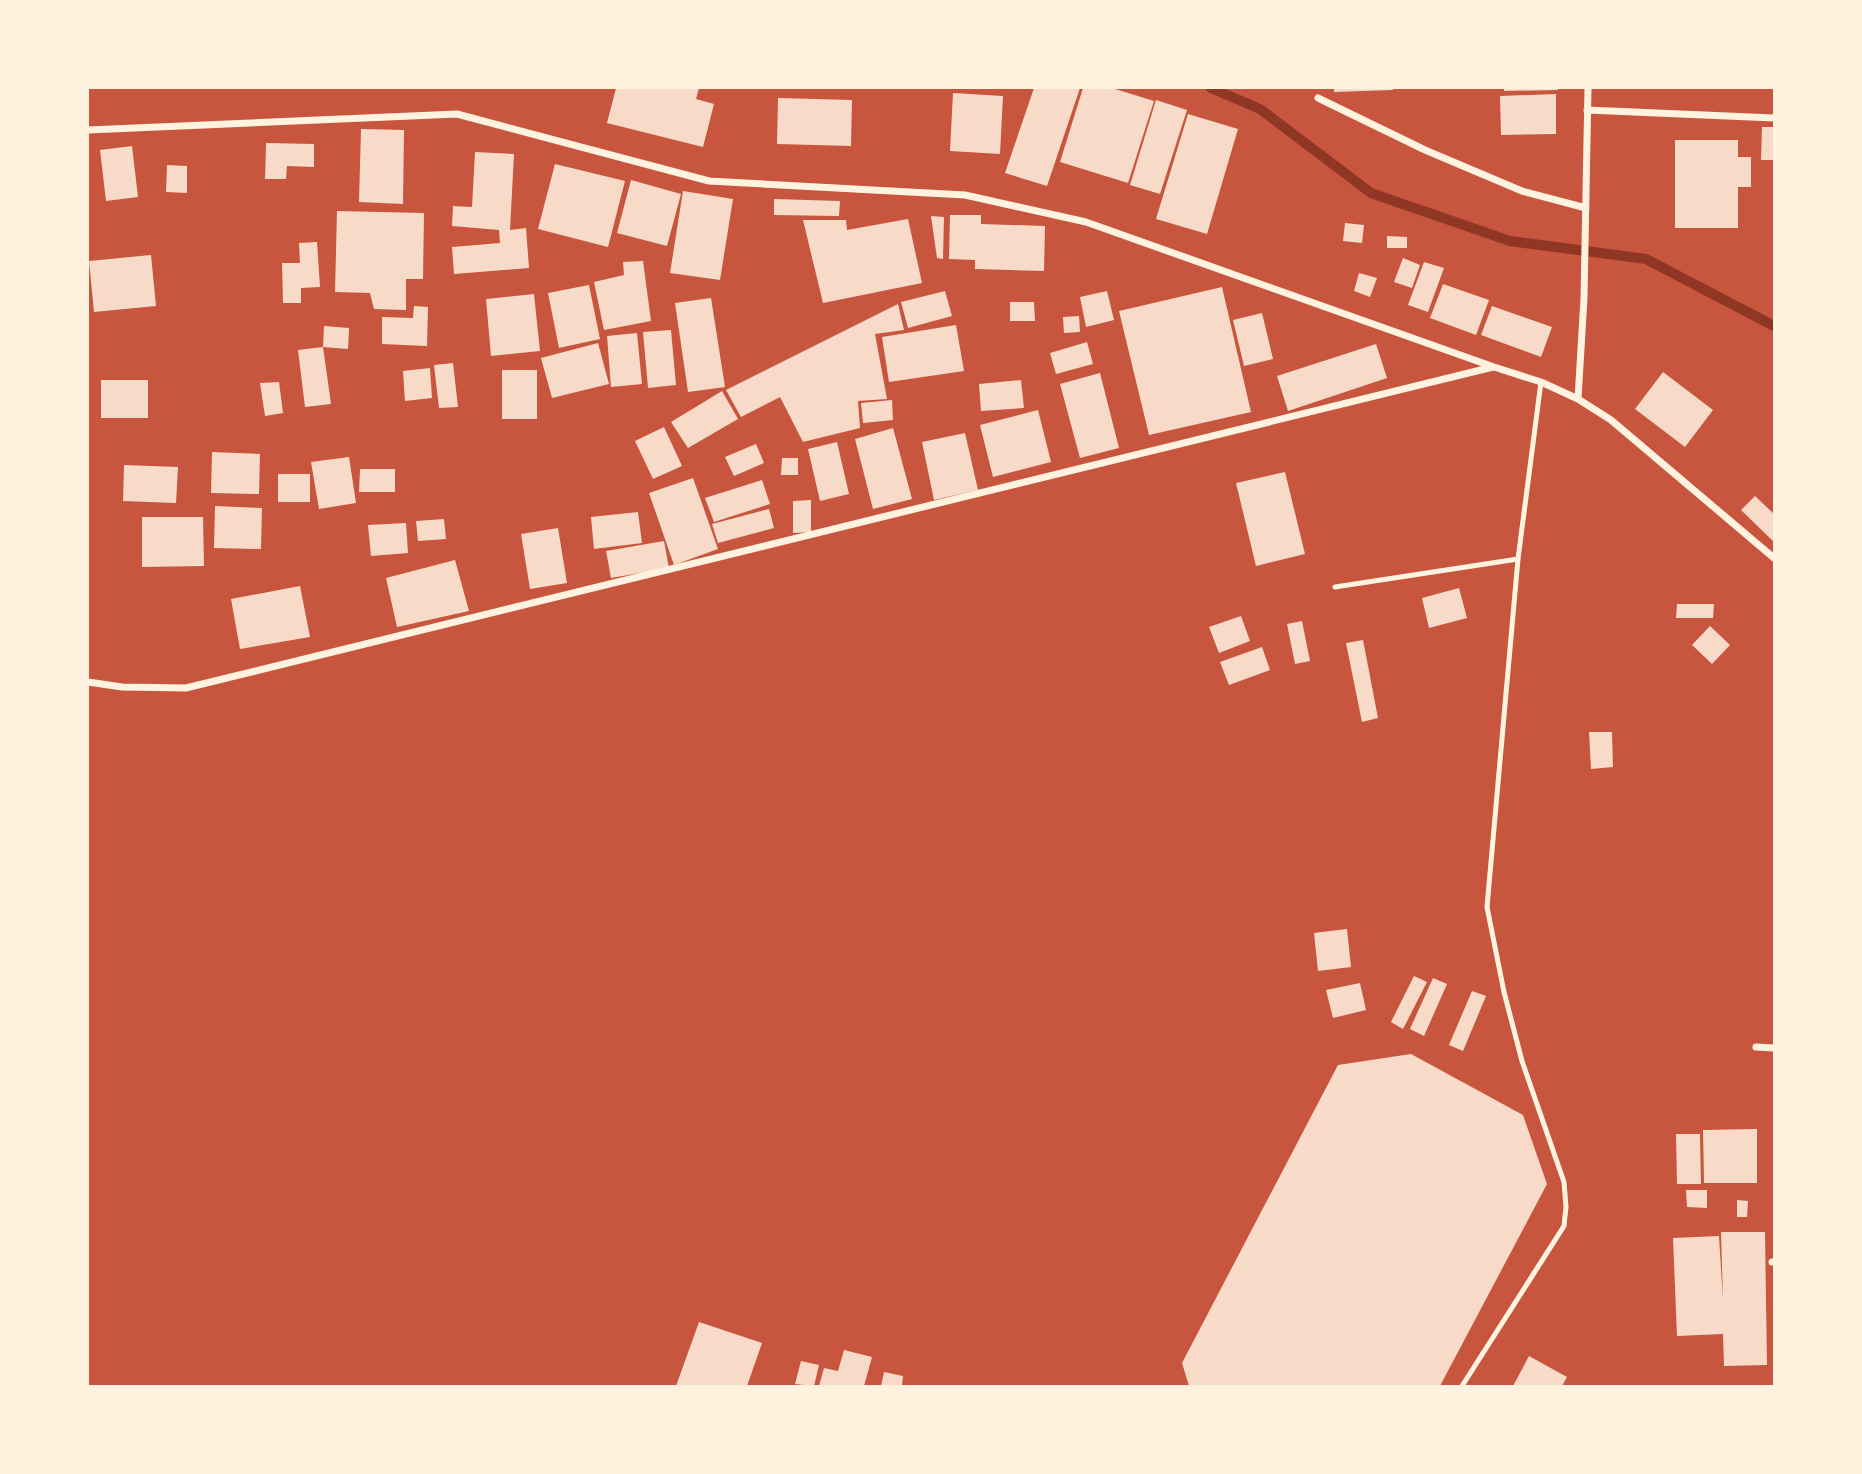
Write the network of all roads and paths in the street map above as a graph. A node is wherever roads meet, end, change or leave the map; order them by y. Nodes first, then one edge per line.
1 (1587, 88) edge
2 (1318, 98) dead end
3 (1587, 110) junction
4 (1774, 118) edge
5 (88, 130) edge
6 (1586, 208) junction
7 (1494, 367) junction
8 (1541, 382) junction
9 (1578, 399) junction
10 (1774, 558) edge
11 (1518, 559) junction
12 (1335, 587) dead end
13 (88, 682) edge
14 (1756, 1047) dead end
15 (1774, 1048) edge
16 (1462, 1387) edge

1 - 3 street
2 - 6 street
3 - 4 street
3 - 6 street
5 - 7 street
6 - 9 street
7 - 8 street
7 - 13 street
8 - 9 street
8 - 11 lane
9 - 10 street
11 - 12 lane
11 - 16 lane
14 - 15 street

